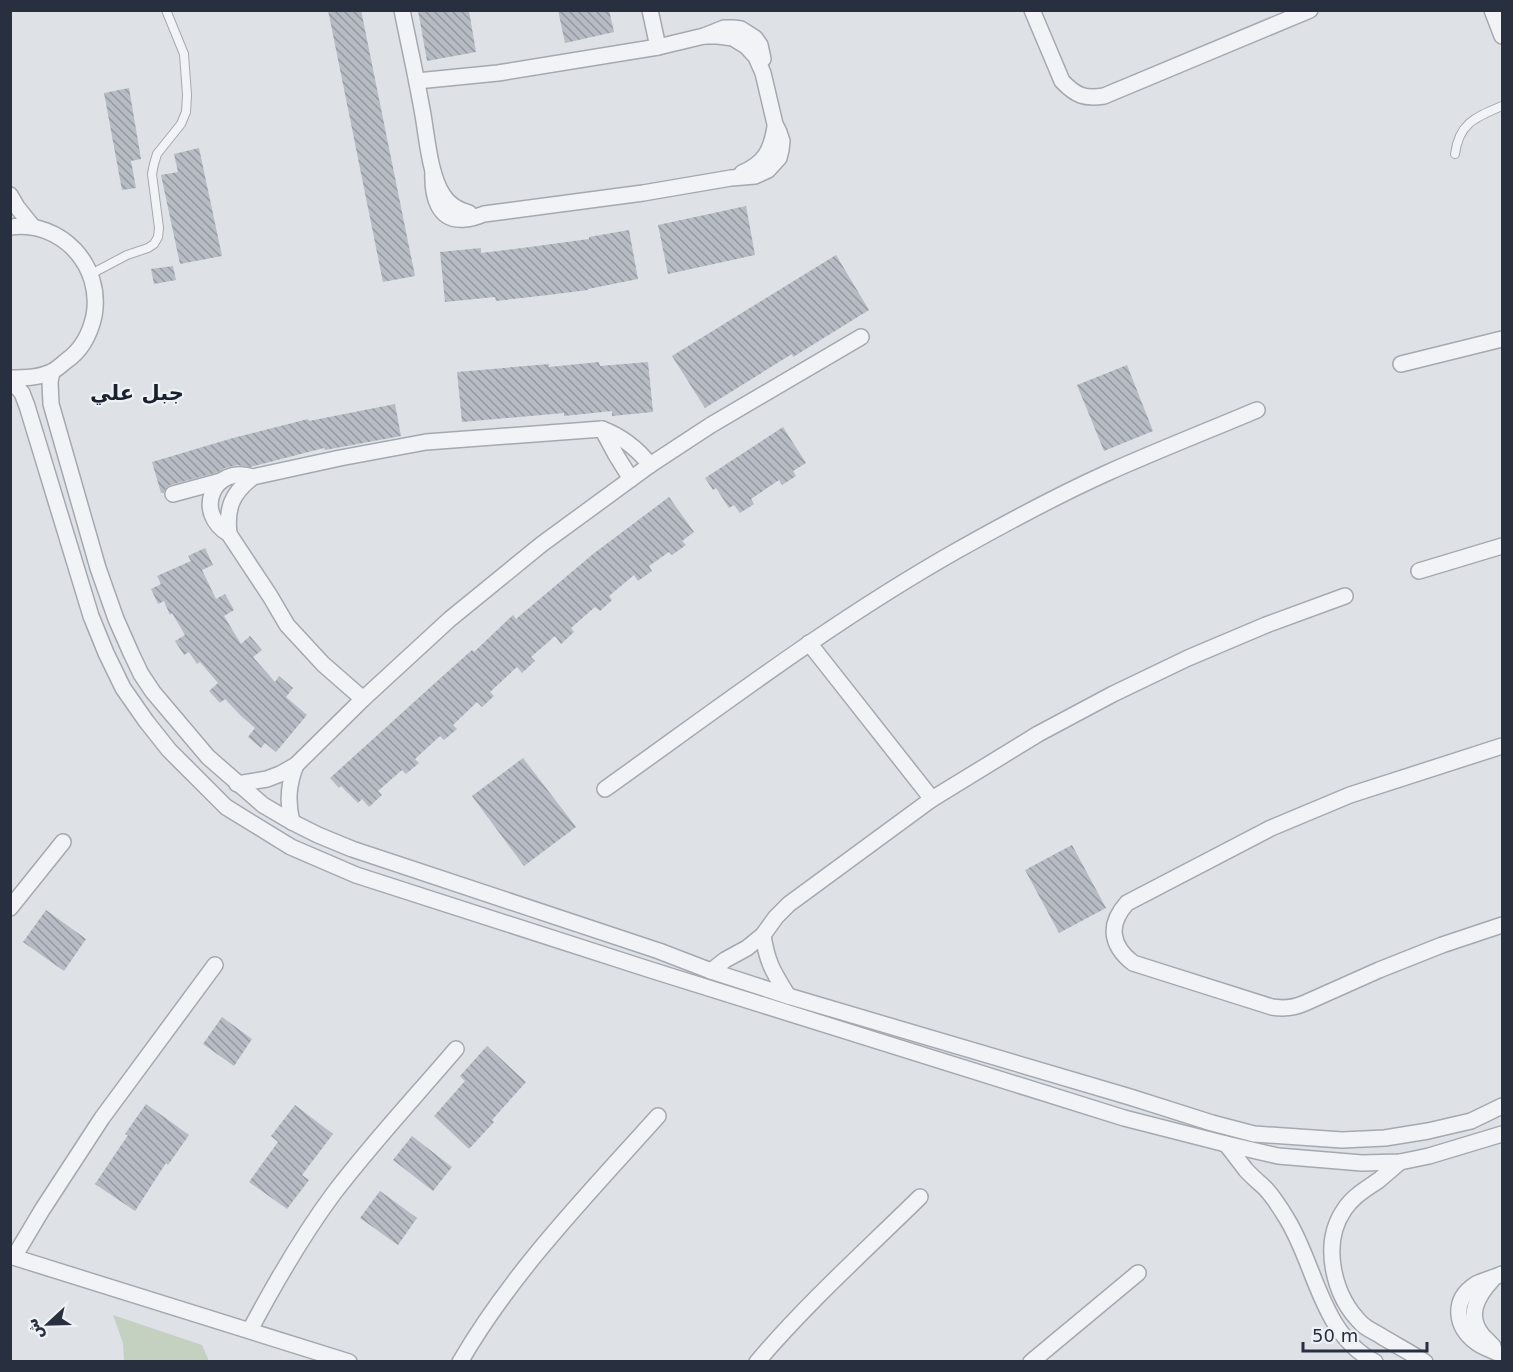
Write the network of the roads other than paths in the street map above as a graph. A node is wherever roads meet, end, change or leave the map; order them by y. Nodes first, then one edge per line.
1 (166, 10) edge
2 (402, 10) edge
3 (650, 10) edge
4 (1032, 10) edge
5 (1310, 10) edge
6 (1492, 10) edge
7 (1503, 36) edge
8 (658, 47) junction
9 (417, 81) junction
10 (1503, 106) edge
11 (1455, 154) dead end
12 (10, 195) edge
13 (10, 227) edge
14 (33, 227) junction
15 (91, 274) junction
16 (861, 337) dead end
17 (1503, 339) edge
18 (1401, 364) dead end
19 (52, 372) junction
20 (10, 379) edge
21 (1257, 410) dead end
22 (602, 429) junction
23 (650, 465) junction
24 (254, 477) junction
25 (631, 479) junction
26 (221, 481) junction
27 (173, 494) dead end
28 (229, 534) junction
29 (1503, 546) edge
30 (1419, 571) dead end
31 (1345, 596) dead end
32 (809, 643) junction
33 (363, 699) junction
34 (1503, 746) edge
35 (296, 765) junction
36 (237, 783) junction
37 (605, 789) dead end
38 (932, 799) junction
39 (292, 822) junction
40 (63, 842) dead end
41 (10, 908) edge
42 (1503, 924) edge
43 (763, 935) junction
44 (215, 965) dead end
45 (711, 971) junction
46 (788, 996) junction
47 (456, 1049) dead end
48 (1503, 1106) edge
49 (658, 1116) dead end
50 (1503, 1134) edge
51 (1226, 1144) junction
52 (1400, 1162) junction
53 (920, 1197) dead end
54 (12, 1257) edge
55 (1138, 1273) dead end
56 (1498, 1276) edge
57 (250, 1330) junction
58 (1345, 1338) junction
59 (1503, 1355) edge
60 (349, 1362) edge
61 (460, 1362) edge
62 (757, 1362) edge
63 (1031, 1362) edge
64 (1349, 1362) edge
65 (1375, 1362) edge
66 (1425, 1362) edge

1 - 15 lane
2 - 9 street
3 - 8 street
4 - 5 street
6 - 7 street
8 - 9 street
8 - 9 street
10 - 11 lane
12 - 14 street
13 - 14 street
14 - 15 street
15 - 19 street
16 - 23 street
17 - 18 street
19 - 20 street
19 - 36 street
20 - 51 street
21 - 32 street
22 - 23 street
22 - 24 street
22 - 25 street
23 - 25 street
24 - 26 street
24 - 28 street
25 - 33 street
26 - 27 street
26 - 28 street
28 - 33 street
29 - 30 street
31 - 38 street
32 - 37 street
32 - 38 street
33 - 35 street
34 - 42 street
35 - 36 street
35 - 39 street
36 - 39 street
38 - 43 street
39 - 45 street
40 - 41 street
43 - 45 street
43 - 46 street
44 - 54 street
45 - 46 street
46 - 48 street
47 - 57 street
49 - 61 street
50 - 52 street
51 - 52 street
51 - 58 street
52 - 66 street
53 - 62 street
54 - 57 street
55 - 63 street
56 - 59 street
57 - 60 street
58 - 64 street
58 - 65 street

